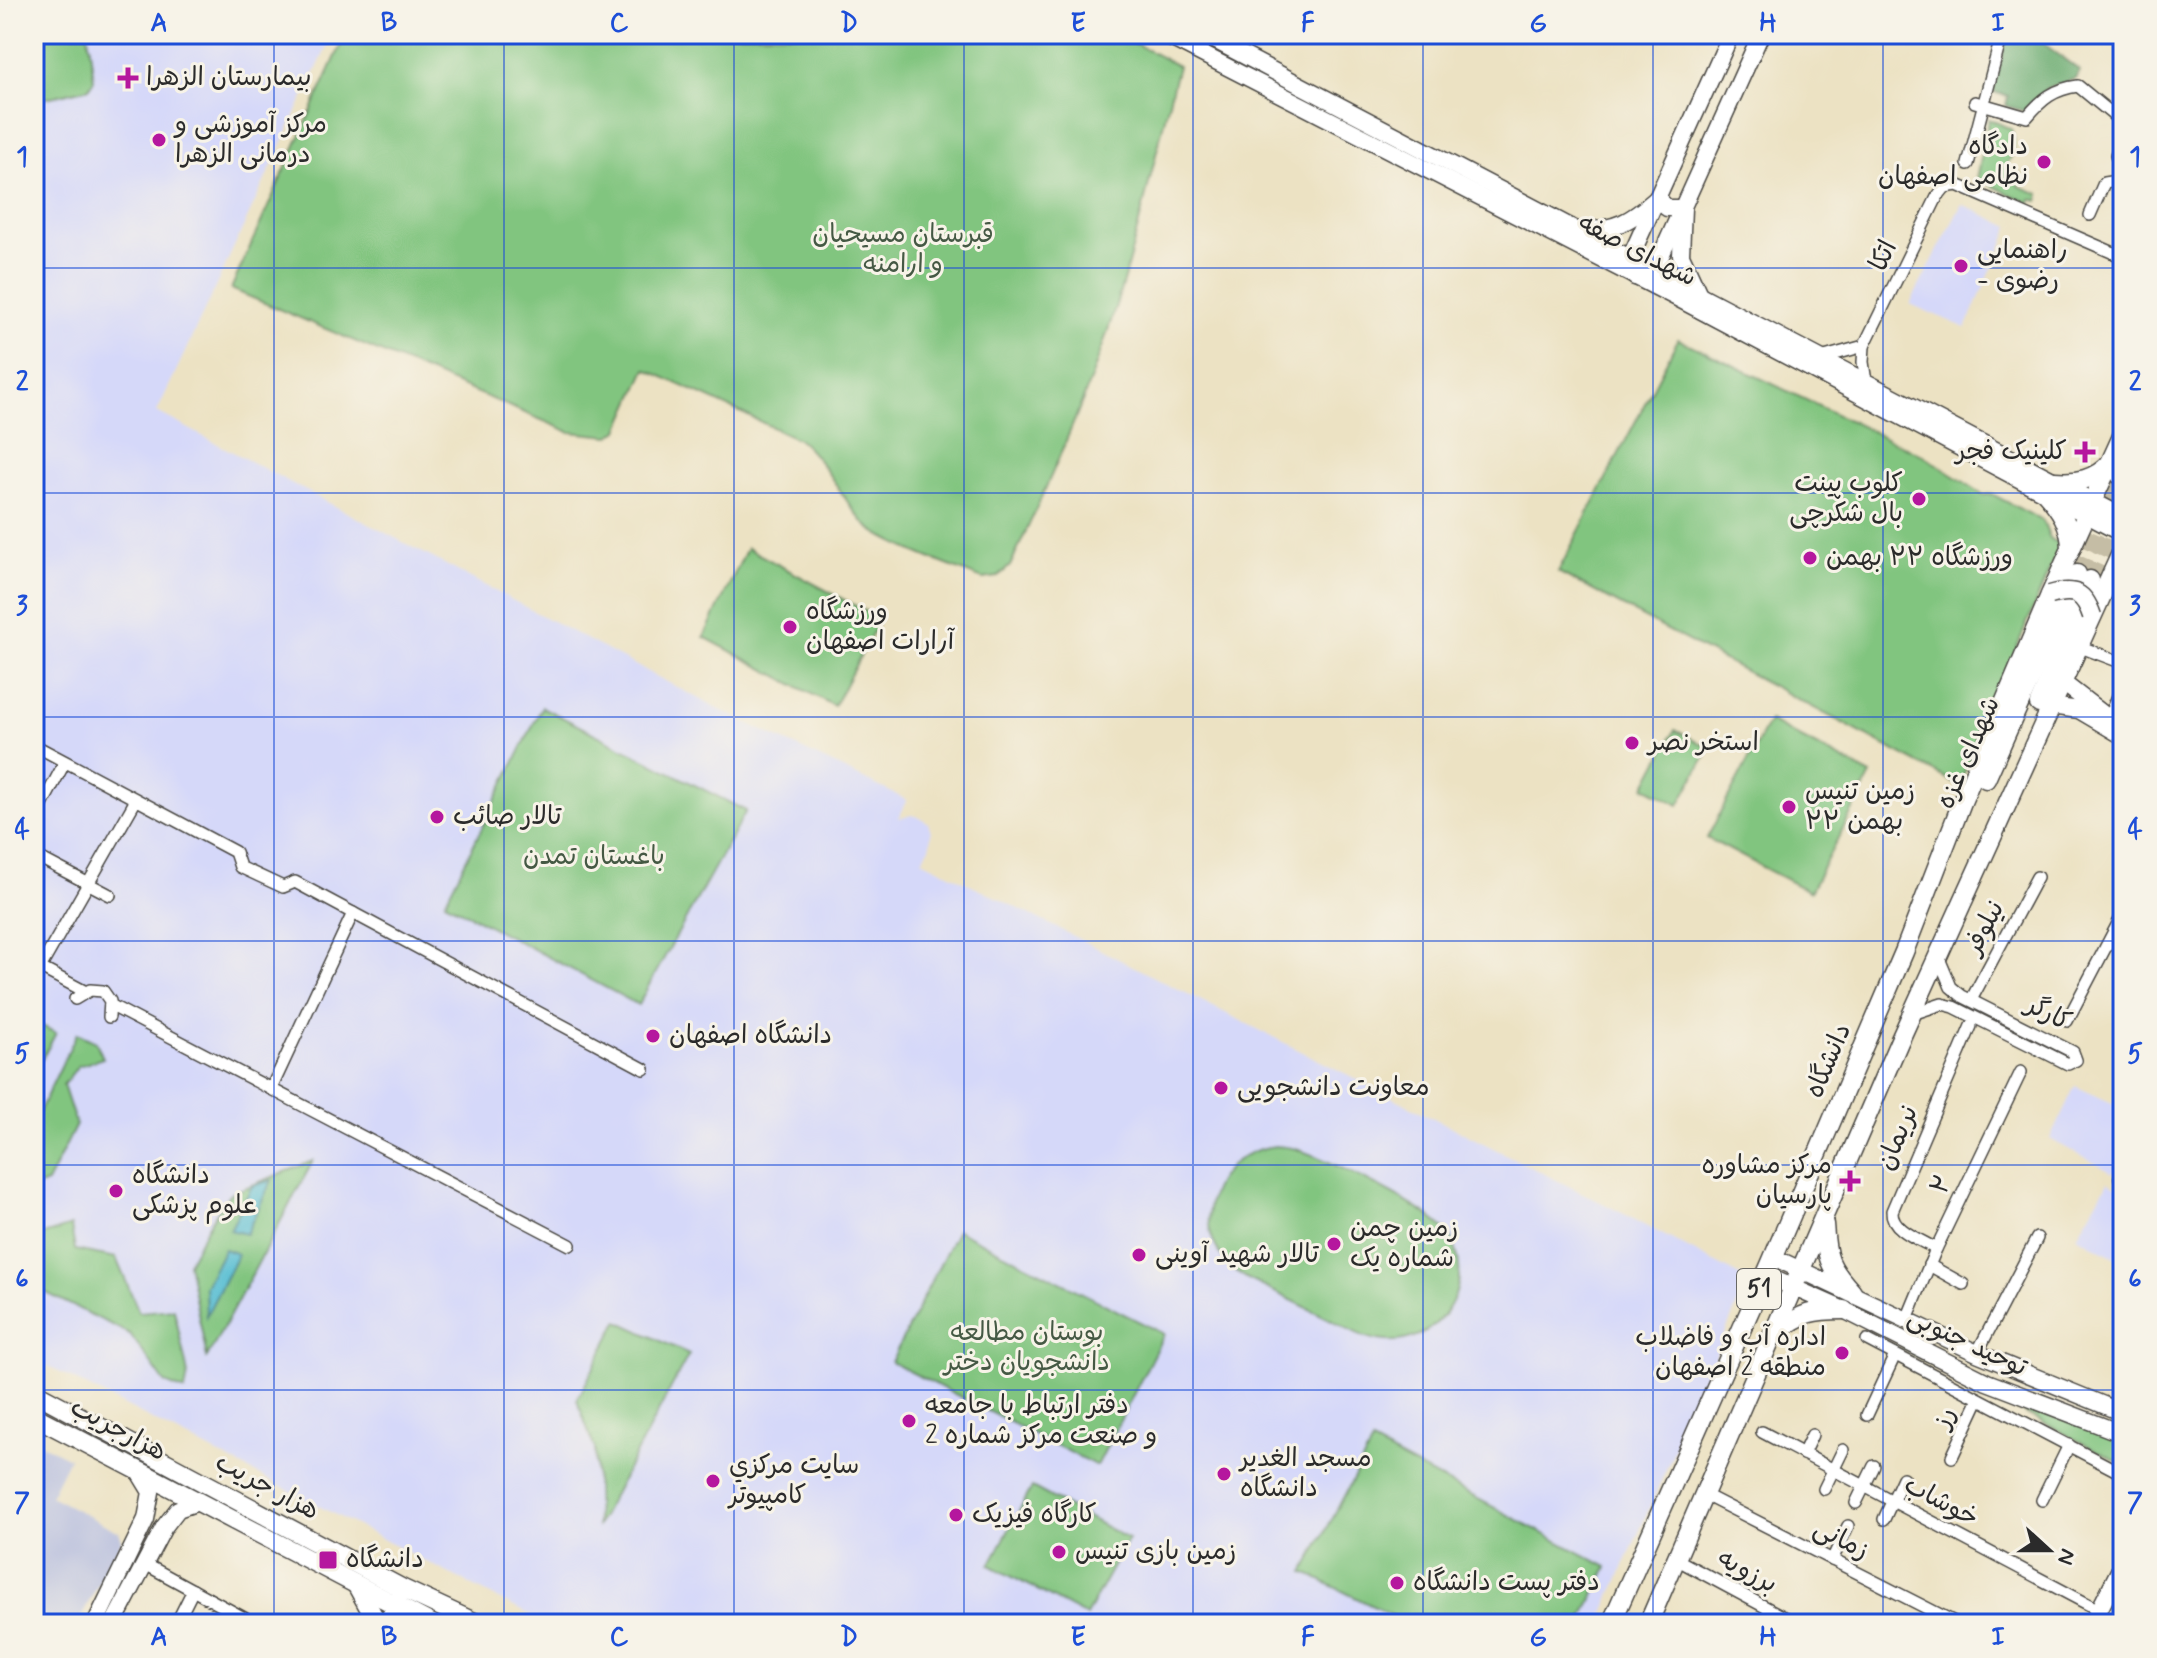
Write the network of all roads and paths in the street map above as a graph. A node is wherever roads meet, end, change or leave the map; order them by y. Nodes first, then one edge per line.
1 (1163, 34) edge
2 (1203, 34) edge
3 (1731, 34) edge
4 (1761, 34) edge
5 (2002, 34) edge
6 (1979, 103) junction
7 (2123, 123) edge
8 (2123, 139) edge
9 (1968, 164) dead end
10 (2123, 168) edge
11 (2123, 180) edge
12 (1657, 198) junction
13 (1683, 208) junction
14 (2090, 215) dead end
15 (1580, 231) junction
16 (2123, 257) edge
17 (1630, 258) junction
18 (1654, 271) junction
19 (1635, 277) junction
20 (1699, 294) junction
21 (1864, 346) junction
22 (1821, 358) junction
23 (1866, 382) junction
24 (2123, 434) edge
25 (2118, 468) edge
26 (2049, 486) junction
27 (2091, 509) junction
28 (2117, 522) edge
29 (2123, 549) edge
30 (2071, 550) junction
31 (2123, 566) edge
32 (2092, 578) junction
33 (2050, 595) junction
34 (2092, 616) junction
35 (2078, 646) junction
36 (2123, 663) edge
37 (2123, 684) edge
38 (2070, 694) junction
39 (2109, 718) junction
40 (2123, 734) edge
41 (34, 745) edge
42 (65, 762) junction
43 (136, 800) junction
44 (34, 820) edge
45 (34, 855) edge
46 (2037, 877) dead end
47 (88, 884) junction
48 (110, 895) dead end
49 (353, 913) junction
50 (2123, 914) edge
51 (1904, 952) junction
52 (1938, 955) junction
53 (37, 967) edge
54 (86, 992) junction
55 (75, 999) dead end
56 (1971, 1000) junction
57 (1912, 1014) junction
58 (2067, 1021) dead end
59 (1971, 1026) dead end
60 (644, 1069) dead end
61 (2021, 1072) dead end
62 (271, 1089) junction
63 (1823, 1217) junction
64 (2037, 1238) dead end
65 (570, 1245) dead end
66 (1936, 1249) junction
67 (1773, 1257) junction
68 (1929, 1265) junction
69 (1802, 1269) junction
70 (1765, 1275) junction
71 (1963, 1284) dead end
72 (1794, 1289) junction
73 (1852, 1292) junction
74 (1844, 1310) junction
75 (1907, 1319) junction
76 (1775, 1334) junction
77 (1867, 1340) dead end
78 (1977, 1353) junction
79 (1895, 1355) junction
80 (1983, 1379) junction
81 (34, 1392) edge
82 (2085, 1398) junction
83 (1979, 1399) junction
84 (2123, 1413) edge
85 (1867, 1415) dead end
86 (34, 1416) edge
87 (1762, 1432) dead end
88 (2123, 1434) edge
89 (1812, 1435) dead end
90 (2069, 1445) junction
91 (1843, 1450) dead end
92 (1803, 1454) junction
93 (1952, 1457) dead end
94 (1874, 1466) dead end
95 (137, 1469) junction
96 (1833, 1470) junction
97 (2123, 1474) edge
98 (1903, 1478) dead end
99 (1865, 1486) junction
100 (1824, 1489) dead end
101 (1705, 1495) junction
102 (2042, 1500) dead end
103 (1893, 1501) junction
104 (198, 1502) junction
105 (1856, 1503) dead end
106 (1884, 1519) dead end
107 (1848, 1526) dead end
108 (1676, 1559) junction
109 (1832, 1560) junction
110 (2123, 1563) edge
111 (145, 1564) junction
112 (2119, 1583) edge
113 (357, 1586) junction
114 (193, 1590) junction
115 (407, 1606) edge
116 (1933, 1611) junction
117 (2096, 1617) edge
118 (1656, 1621) edge
119 (95, 1624) edge
120 (113, 1624) edge
121 (176, 1624) edge
122 (255, 1624) edge
123 (374, 1624) edge
124 (386, 1624) edge
125 (432, 1624) edge
126 (478, 1624) edge
127 (1611, 1624) edge
128 (1797, 1624) edge
129 (1927, 1624) edge
130 (1958, 1624) edge

1 - 19 main road, شهدای صفه
2 - 15 main road, شهدای صفه
3 - 12 main road
4 - 13 main road
5 - 6 street
6 - 7 street
6 - 9 street
8 - 10 street
11 - 14 street
12 - 13 main road
12 - 15 main road
12 - 17 main road
13 - 18 main road
13 - 20 main road
15 - 17 main road, شهدای صفه
16 - 21 street, اتکا
17 - 18 main road, شهدای صفه
17 - 19 main road
18 - 19 main road
18 - 20 main road, شهدای صفه
19 - 26 main road, شهدای صفه
20 - 22 main road, شهدای صفه
21 - 22 street
21 - 23 street
22 - 23 main road, شهدای صفه
23 - 26 main road, شهدای صفه
24 - 25 main road, دانشگاه
25 - 26 main road
25 - 27 main road, دانشگاه
26 - 27 main road, شهدای صفه
26 - 30 main road
27 - 28 main road, شهدای صفه
27 - 30 main road, دانشگاه
29 - 32 main road
30 - 33 main road, دانشگاه
31 - 32 main road
32 - 34 main road
32 - 51 main road, شهدای غزه / 51
32 - 52 main road, شهدای غزه / 51
33 - 34 main road, bridge
33 - 51 main road, دانشگاه
34 - 35 main road
35 - 36 street
35 - 38 main road
37 - 39 street
38 - 39 main road
38 - 40 main road
38 - 52 main road
39 - 40 main road
41 - 42 street
42 - 43 street
42 - 44 street
43 - 47 street
43 - 49 street
45 - 47 street
46 - 56 street, نیلوفر
47 - 48 street
47 - 53 street
49 - 60 street
49 - 62 street
50 - 58 street
51 - 67 main road, دانشگاه / 51
52 - 56 street, کارگر
52 - 57 main road, 51
53 - 54 street
54 - 55 street
54 - 62 street
56 - 57 street, کارگر
57 - 63 main road, 51
59 - 66 street, نریمان
61 - 66 street, ۲
62 - 65 street
63 - 69 main road, 51
63 - 73 main road
64 - 78 street
66 - 68 street, ۲
67 - 69 main road, توحید جنوبی
67 - 70 main road, دانشگاه / 51
68 - 71 street
68 - 75 street, ۲
69 - 72 main road, 51
69 - 73 main road, توحید جنوبی
70 - 72 main road, توحید جنوبی
70 - 127 main road, دانشگاه / 51
72 - 74 main road, توحید جنوبی
72 - 76 main road, 51
73 - 75 main road, توحید جنوبی
74 - 76 main road
74 - 80 main road, توحید جنوبی
75 - 78 main road, توحید جنوبی
76 - 101 main road, 51
77 - 79 street
78 - 82 main road, توحید جنوبی
79 - 83 street
79 - 85 street
80 - 82 main road
80 - 88 main road, توحید جنوبی
81 - 115 main road, هزار جریب
82 - 84 main road, توحید جنوبی
83 - 90 street
83 - 93 street, رز
86 - 95 main road, هزارجریب
87 - 92 street, خوشاب
89 - 92 street
90 - 97 street
90 - 102 street
91 - 96 street
92 - 96 street, خوشاب
94 - 99 street
95 - 104 main road, هزارجریب
95 - 119 main road
96 - 99 street, خوشاب
96 - 100 street
98 - 103 street
99 - 103 street, خوشاب
99 - 105 street
101 - 108 main road, 51
101 - 109 street, زمانی
103 - 106 street
103 - 117 street, خوشاب
104 - 111 main road
104 - 113 main road, هزارجریب
107 - 109 street
108 - 118 main road, 51
108 - 128 street, برزویه
109 - 116 street, زمانی
110 - 112 main road
111 - 114 street
111 - 120 main road
112 - 117 main road
113 - 115 main road, هزارجریب
113 - 123 main road
114 - 121 street
114 - 122 street
115 - 124 main road
115 - 125 main road, هزارجریب
115 - 126 main road, هزار جریب
116 - 129 street
116 - 130 street, زمانی

